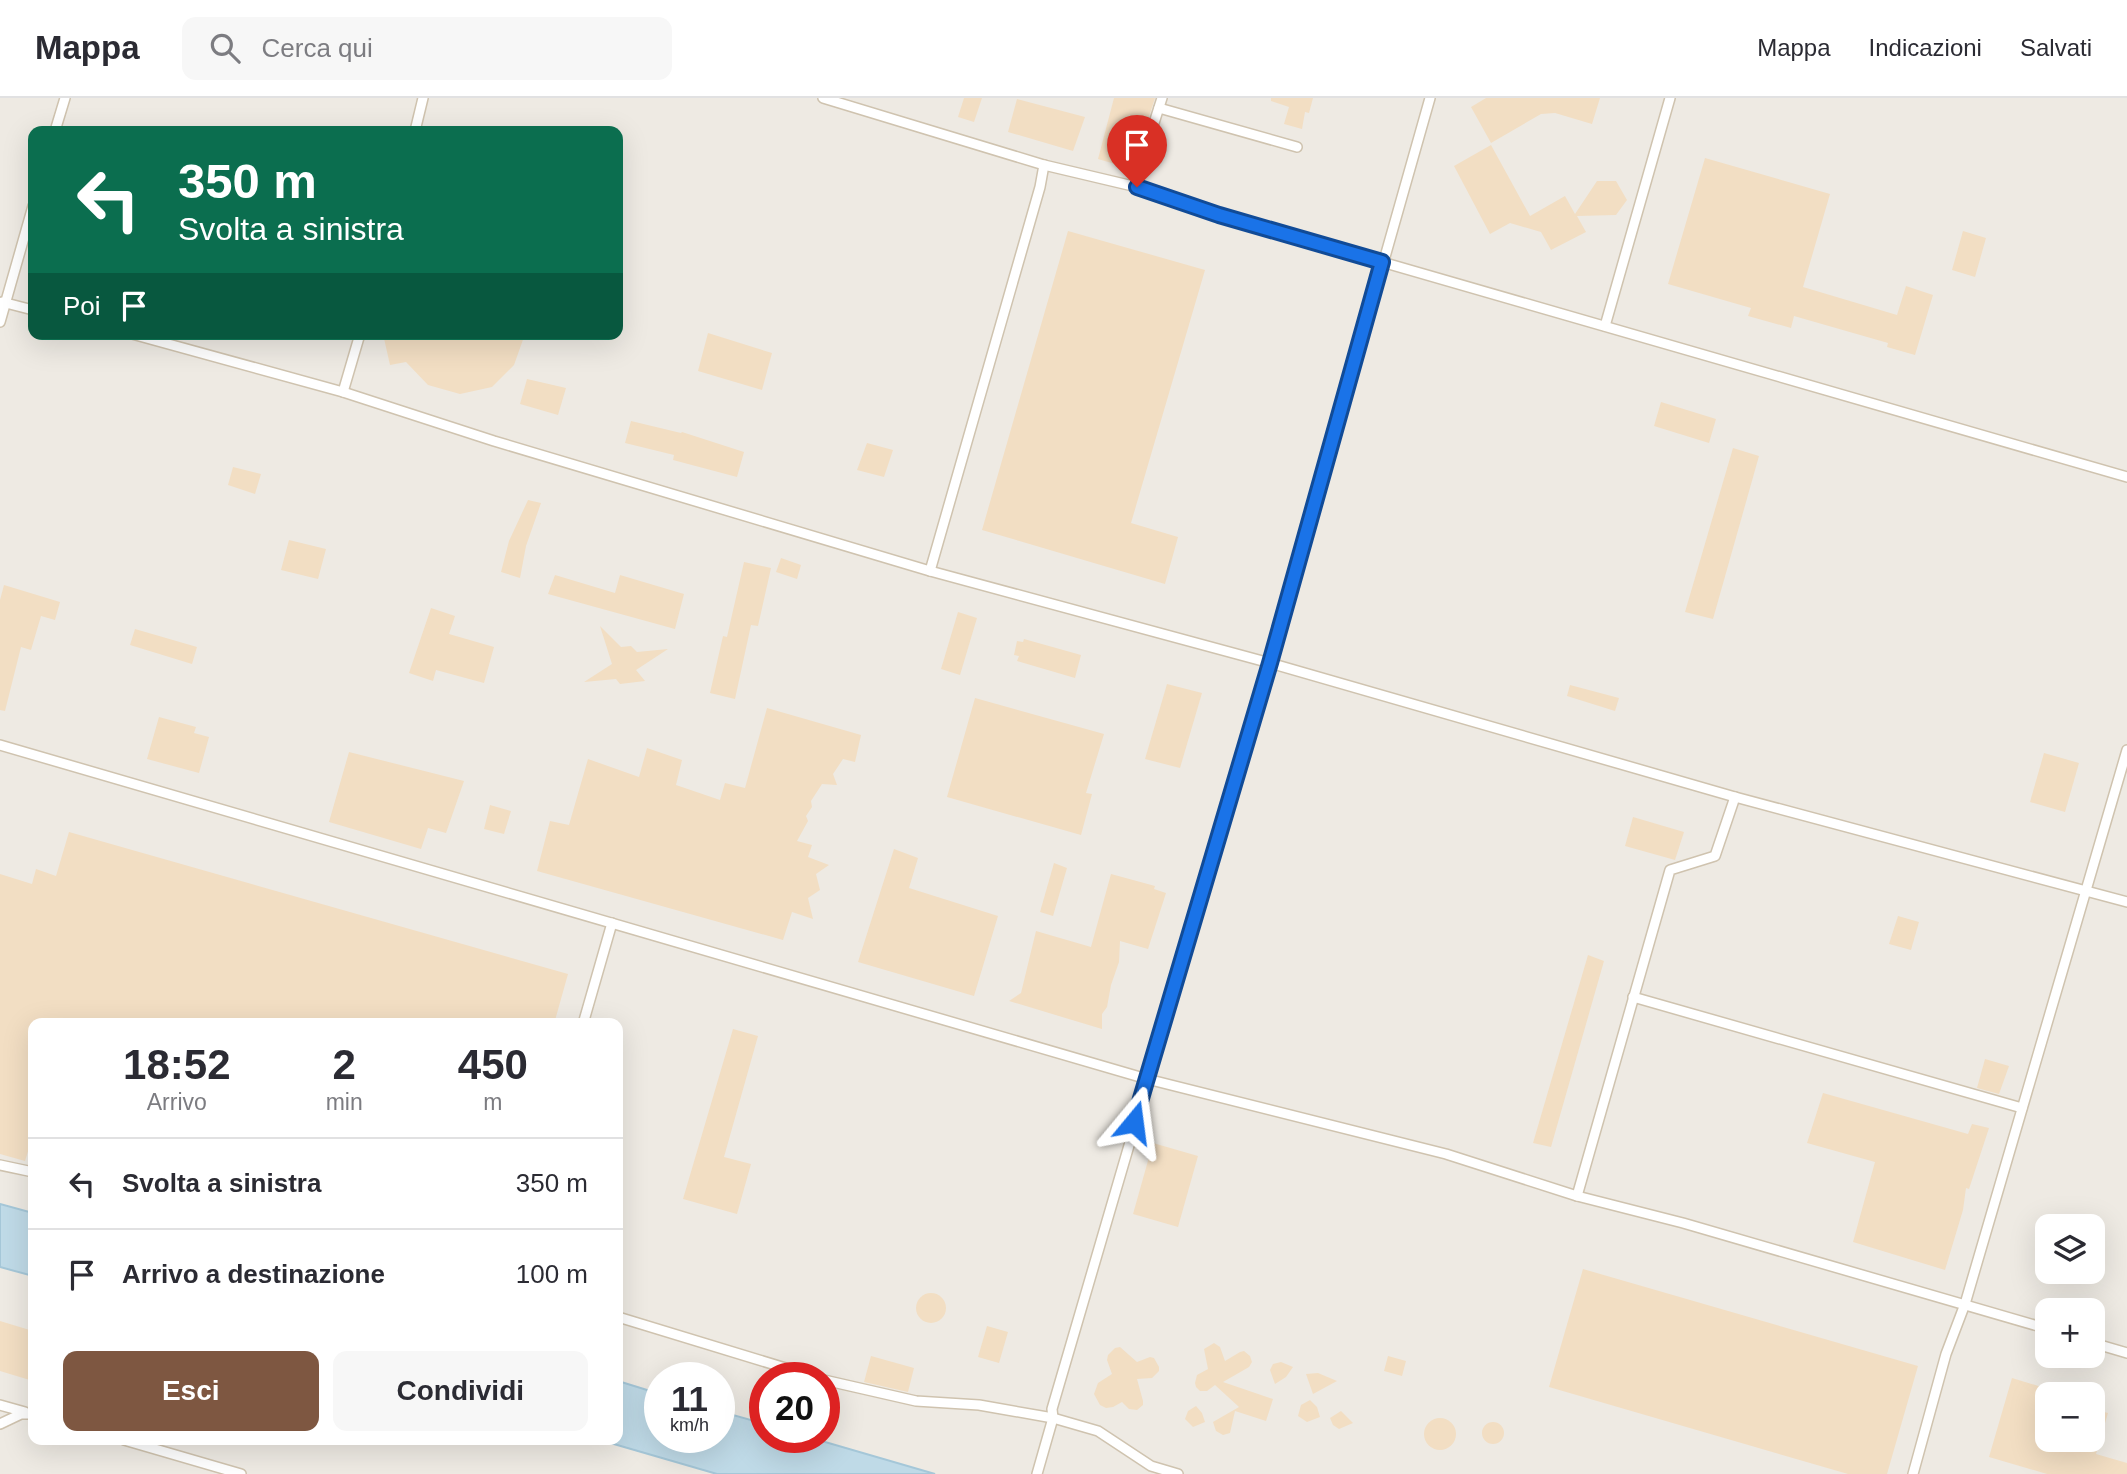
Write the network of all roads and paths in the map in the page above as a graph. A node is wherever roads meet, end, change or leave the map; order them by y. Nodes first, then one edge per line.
1 (65, 98) edge
2 (424, 98) edge
3 (822, 98) edge
4 (1162, 98) edge
5 (1430, 98) edge
6 (1670, 98) edge
7 (1159, 108) junction
8 (57, 126) edge
9 (416, 126) edge
10 (1297, 147) dead end
11 (1044, 165) junction
12 (1137, 187) junction
13 (28, 222) edge
14 (1382, 262) junction
15 (3, 302) edge
16 (28, 309) edge
17 (0, 322) edge
18 (1605, 326) junction
19 (154, 340) edge
20 (358, 340) edge
21 (343, 392) junction
22 (2127, 477) edge
23 (930, 571) junction
24 (1270, 663) junction
25 (0, 746) edge
26 (2127, 750) edge
27 (1735, 797) junction
28 (2085, 890) junction
29 (2127, 902) edge
30 (612, 923) junction
31 (1633, 997) junction
32 (585, 1018) edge
33 (1147, 1079) junction
34 (2022, 1108) junction
35 (0, 1165) edge
36 (28, 1171) edge
37 (1577, 1196) junction
38 (1965, 1304) junction
39 (623, 1319) edge
40 (2035, 1325) edge
41 (2105, 1347) edge
42 (2127, 1353) edge
43 (766, 1362) edge
44 (840, 1384) edge
45 (0, 1405) edge
46 (28, 1413) edge
47 (28, 1414) edge
48 (1053, 1418) junction
49 (0, 1424) edge
50 (141, 1445) edge
51 (241, 1474) edge
52 (1037, 1474) edge
53 (1178, 1474) edge
54 (1913, 1474) edge

1 - 8 lane
2 - 9 lane
3 - 11 lane
4 - 7 lane
5 - 14 lane
6 - 18 lane
7 - 10 lane
7 - 12 lane
11 - 12 lane
11 - 23 lane
12 - 14 lane
13 - 15 lane
14 - 18 lane
14 - 24 lane
15 - 16 lane
15 - 17 lane
18 - 22 lane
19 - 21 lane
20 - 21 lane
21 - 23 lane
23 - 24 lane
24 - 27 lane
24 - 33 lane
25 - 30 lane
26 - 28 lane
27 - 28 lane
27 - 31 lane
28 - 29 lane
28 - 34 lane
30 - 32 lane
30 - 33 lane
31 - 34 lane
31 - 37 lane
33 - 37 lane
33 - 48 lane
34 - 38 lane
35 - 36 lane
37 - 38 lane
38 - 40 lane
38 - 54 lane
39 - 43 lane
41 - 42 lane
44 - 48 lane
45 - 46 lane
47 - 49 lane
48 - 52 lane
48 - 53 lane
50 - 51 lane

